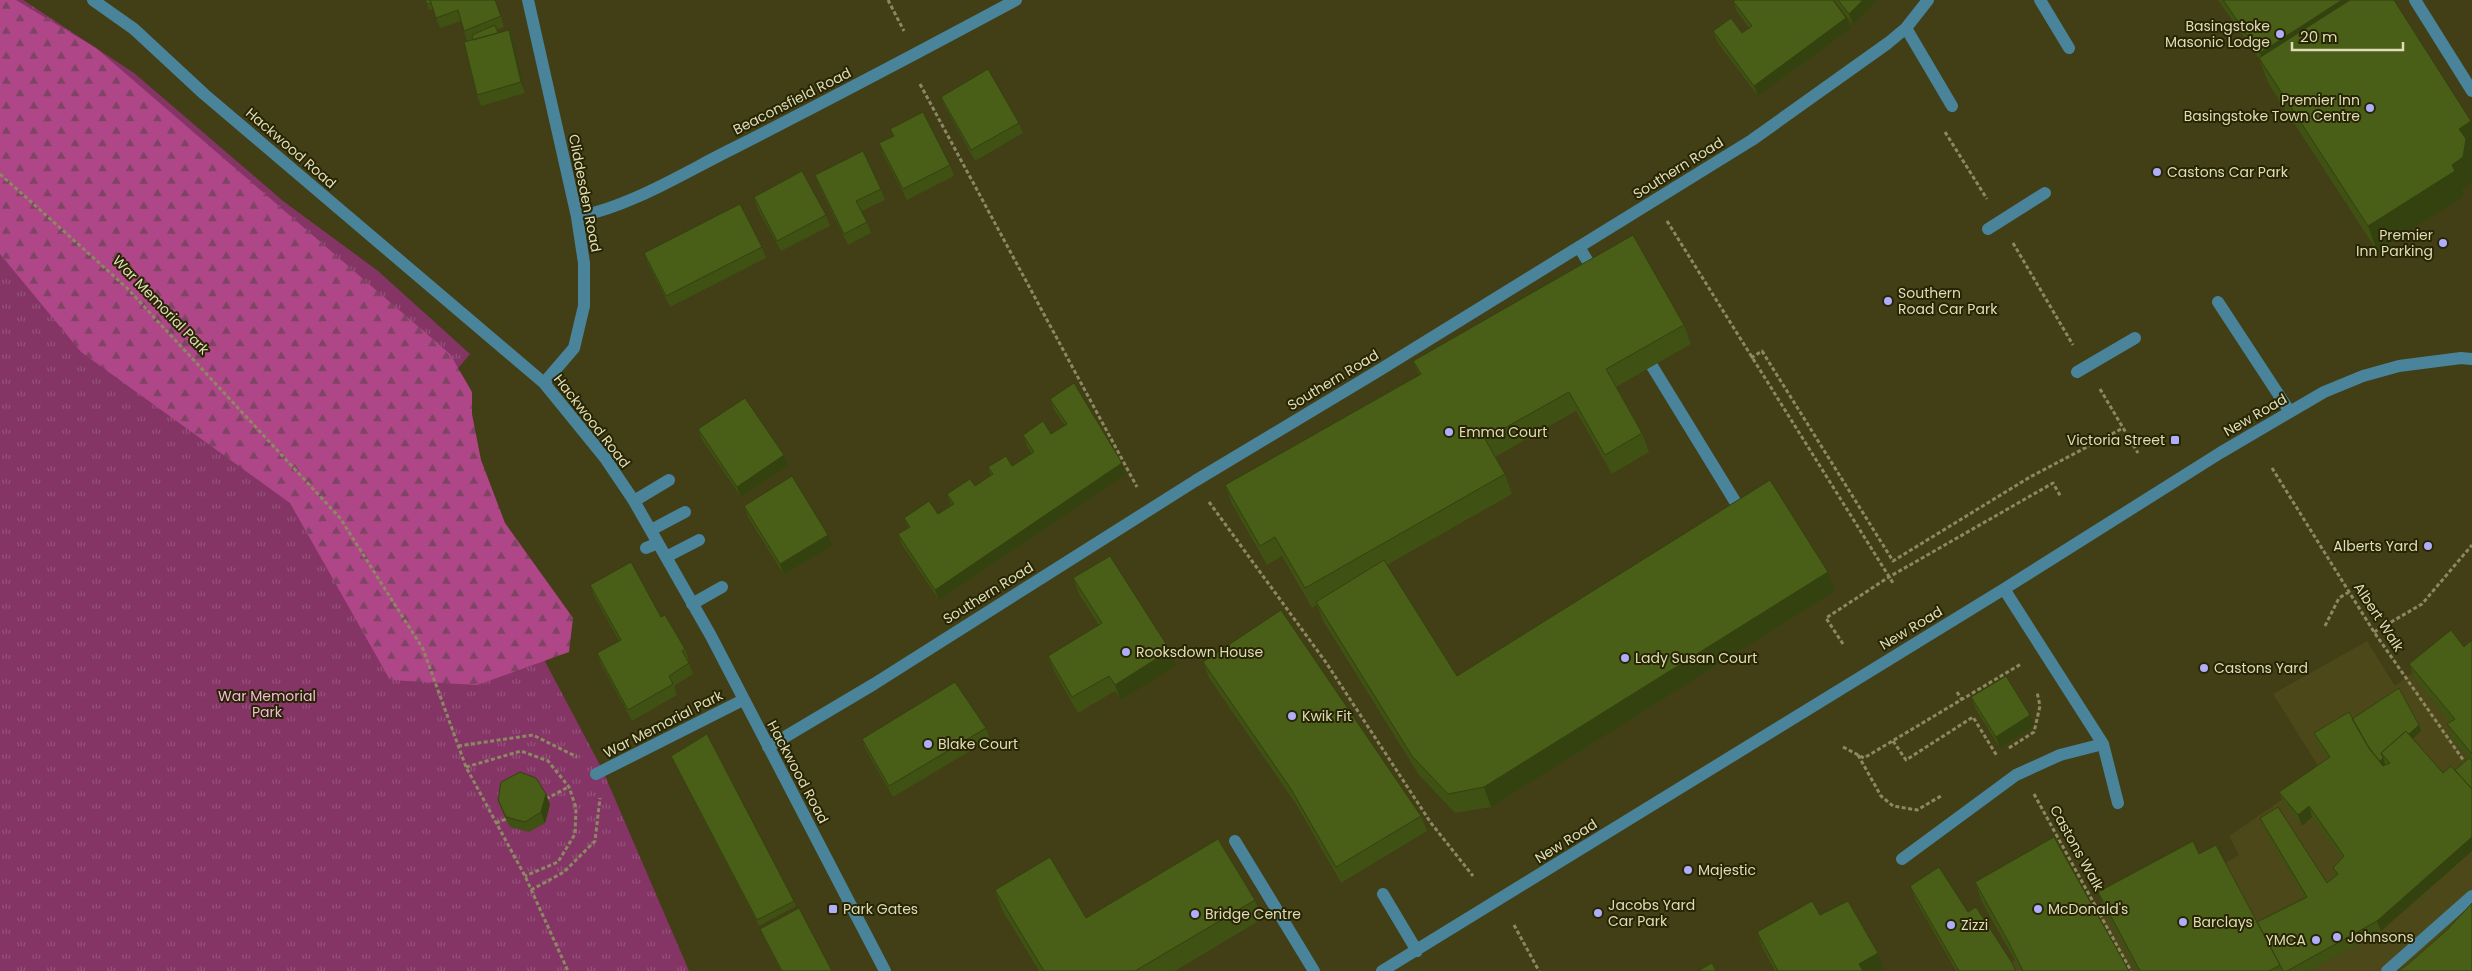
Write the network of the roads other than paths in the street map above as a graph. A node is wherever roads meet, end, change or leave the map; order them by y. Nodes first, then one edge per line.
1 (94, 0) edge
2 (528, 0) edge
3 (1016, 0) edge
4 (1928, 0) edge
5 (2040, 0) edge
6 (2414, 0) edge
7 (1906, 28) junction
8 (2069, 48) dead end
9 (2469, 78) edge
10 (2472, 91) edge
11 (1952, 106) dead end
12 (2045, 193) dead end
13 (577, 217) junction
14 (1988, 230) dead end
15 (1579, 247) junction
16 (1598, 278) edge
17 (2218, 302) dead end
18 (2134, 338) dead end
19 (2472, 359) edge
20 (1652, 366) edge
21 (2082, 369) road end
22 (544, 383) junction
23 (2290, 412) junction
24 (669, 480) dead end
25 (634, 501) junction
26 (1736, 503) edge
27 (685, 512) dead end
28 (651, 530) junction
29 (699, 540) dead end
30 (666, 557) junction
31 (722, 587) dead end
32 (2004, 589) junction
33 (692, 604) junction
34 (743, 700) junction
35 (2103, 744) junction
36 (768, 747) junction
37 (596, 774) road end
38 (2118, 803) dead end
39 (1235, 841) dead end
40 (1902, 859) dead end
41 (1383, 894) dead end
42 (2472, 896) edge
43 (1417, 951) junction
44 (1399, 967) edge
45 (885, 971) edge
46 (1314, 971) edge
47 (1382, 971) edge
48 (2387, 971) edge

1 - 22 street, Hackwood Road
2 - 13 street, Cliddesden Road
3 - 13 street, Beaconsfield Road
4 - 7 street, Southern Road
5 - 8 street
6 - 9 street
7 - 11 street
7 - 15 street, Southern Road
9 - 10 street
12 - 14 street
13 - 22 street, Cliddesden Road
15 - 16 street
15 - 36 street, Southern Road
17 - 23 street
18 - 21 street
19 - 23 street, New Road
20 - 26 street
22 - 25 street, Hackwood Road
23 - 32 street, New Road
24 - 25 street
25 - 28 street, Hackwood Road
27 - 28 street
28 - 30 street, Hackwood Road
29 - 30 street
30 - 33 street, Hackwood Road
31 - 33 street
32 - 35 street
32 - 43 street, New Road
33 - 34 street, Hackwood Road
34 - 36 street, Hackwood Road
34 - 37 street, War Memorial Park
35 - 38 street
35 - 40 street
36 - 45 street, Hackwood Road
39 - 46 street
41 - 43 street
42 - 48 street
43 - 44 street, New Road
44 - 47 street, New Road

